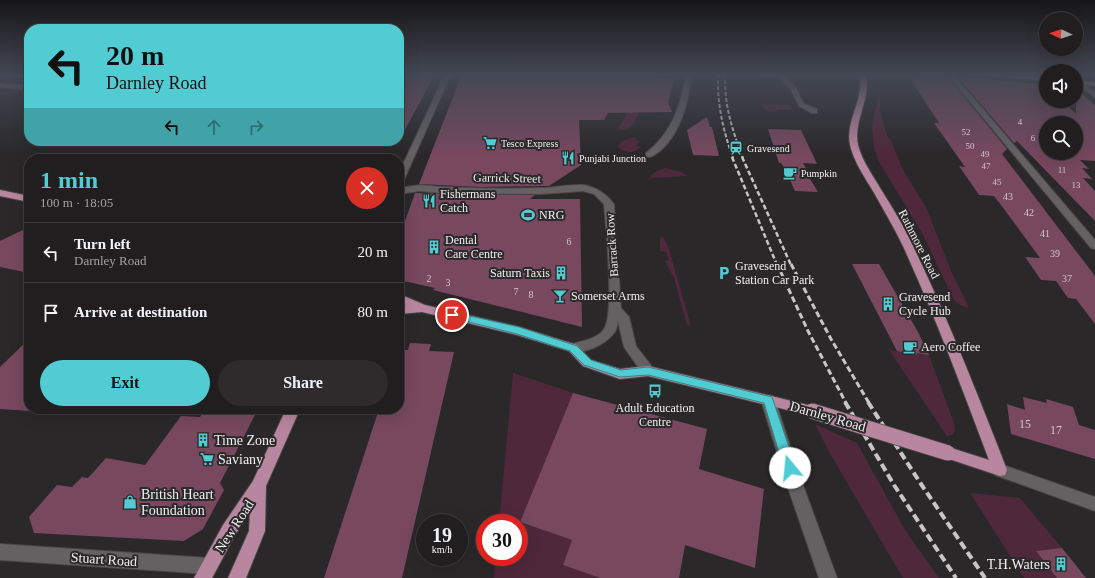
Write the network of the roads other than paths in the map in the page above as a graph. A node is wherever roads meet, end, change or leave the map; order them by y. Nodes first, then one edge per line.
1 (436, 101) edge
2 (685, 101) edge
3 (799, 101) edge
4 (862, 101) edge
5 (973, 101) edge
6 (814, 111) dead end
7 (649, 155) dead end
8 (404, 171) edge
9 (404, 190) edge
10 (0, 193) edge
11 (24, 198) edge
12 (609, 204) joint
13 (1095, 246) edge
14 (404, 300) edge
15 (422, 308) junction
16 (404, 310) edge
17 (615, 310) junction
18 (573, 348) junction
19 (648, 371) junction
20 (768, 400) junction
21 (291, 414) edge
22 (1000, 470) junction
23 (259, 486) junction
24 (1095, 504) edge
25 (0, 552) edge
26 (206, 572) edge
27 (237, 578) edge
28 (828, 578) edge

1 - 8 street
2 - 7 street
3 - 6 street
4 - 22 main road, Rathmore Road
5 - 13 street
9 - 12 street, Garrick Street
10 - 11 main road
12 - 17 street, Barrack Row
14 - 15 main road
15 - 16 main road
15 - 18 main road, Darnley Road
17 - 18 street, Barrack Row
17 - 19 street, Barrack Row
18 - 19 main road, Darnley Road
19 - 20 main road, Darnley Road
20 - 22 main road, Darnley Road, bridge
20 - 28 street
21 - 23 main road, New Road
22 - 24 street, Darnley Road
23 - 26 main road, New Road
23 - 27 main road, New Road
25 - 26 street, Stuart Road

